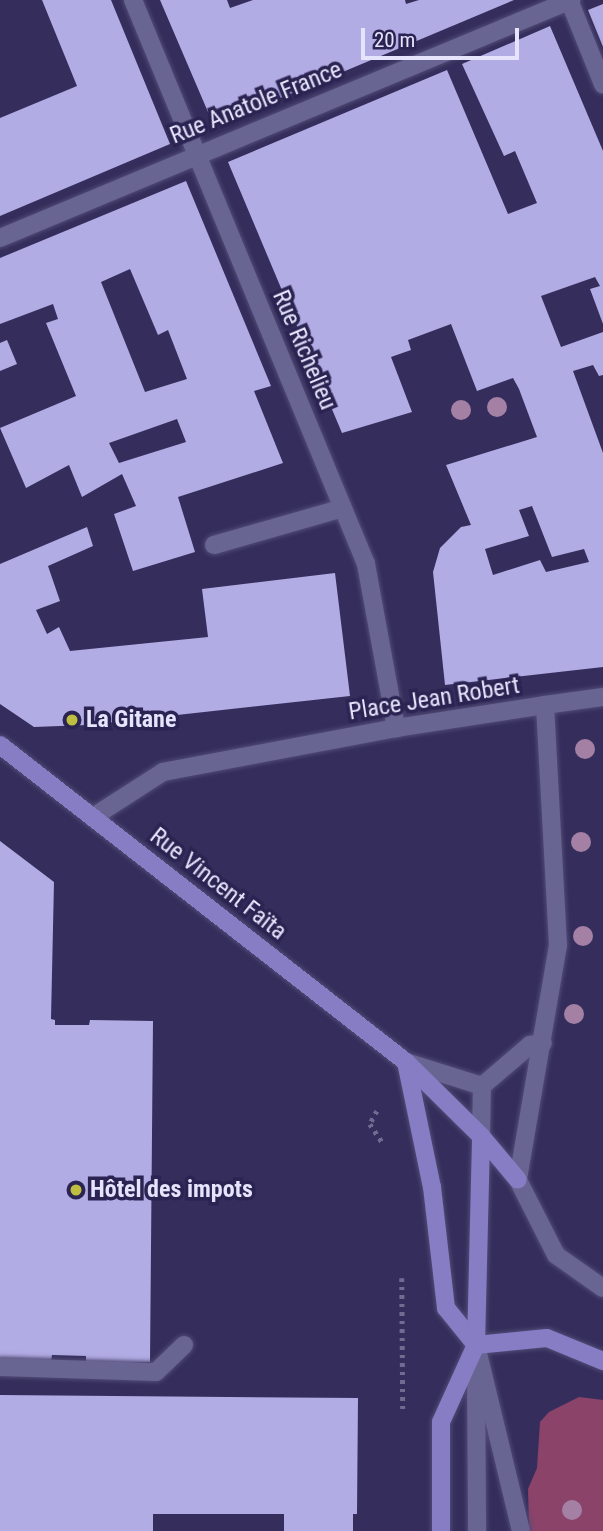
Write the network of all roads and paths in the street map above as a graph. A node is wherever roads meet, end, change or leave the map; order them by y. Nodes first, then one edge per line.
1 (133, 0) edge
2 (570, 0) edge
3 (603, 84) edge
4 (196, 154) junction
5 (0, 238) edge
6 (343, 508) junction
7 (214, 545) dead end
8 (603, 697) edge
9 (545, 705) junction
10 (396, 728) junction
11 (0, 745) edge
12 (93, 817) junction
13 (543, 1043) junction
14 (406, 1062) junction
15 (482, 1086) junction
16 (481, 1136) junction
17 (388, 1152) dead end
18 (518, 1180) junction
19 (402, 1266) dead end
20 (603, 1288) edge
21 (184, 1345) dead end
22 (476, 1345) junction
23 (603, 1361) edge
24 (0, 1367) edge
25 (404, 1424) dead end
26 (441, 1531) edge
27 (477, 1531) edge
28 (521, 1531) edge

1 - 4 street, Rue Richelieu
2 - 3 street
2 - 4 street, Rue Anatole France
4 - 5 street, Rue Anatole France
4 - 6 street, Rue Richelieu
6 - 7 street
6 - 10 street, Rue Richelieu
8 - 9 street
9 - 10 street, Place Jean Robert
9 - 13 street, Place Jean Robert
10 - 12 street, Place Jean Robert
11 - 12 street, Rue Vincent Faïta
12 - 14 street, Rue Vincent Faïta
13 - 15 street
13 - 18 street, Place Jean Robert
14 - 15 street
14 - 16 street
14 - 17 path
14 - 22 street
15 - 16 street
16 - 18 street
16 - 22 street
18 - 20 street
19 - 25 path
21 - 24 street
22 - 23 street
22 - 26 street
22 - 27 street
22 - 28 street

